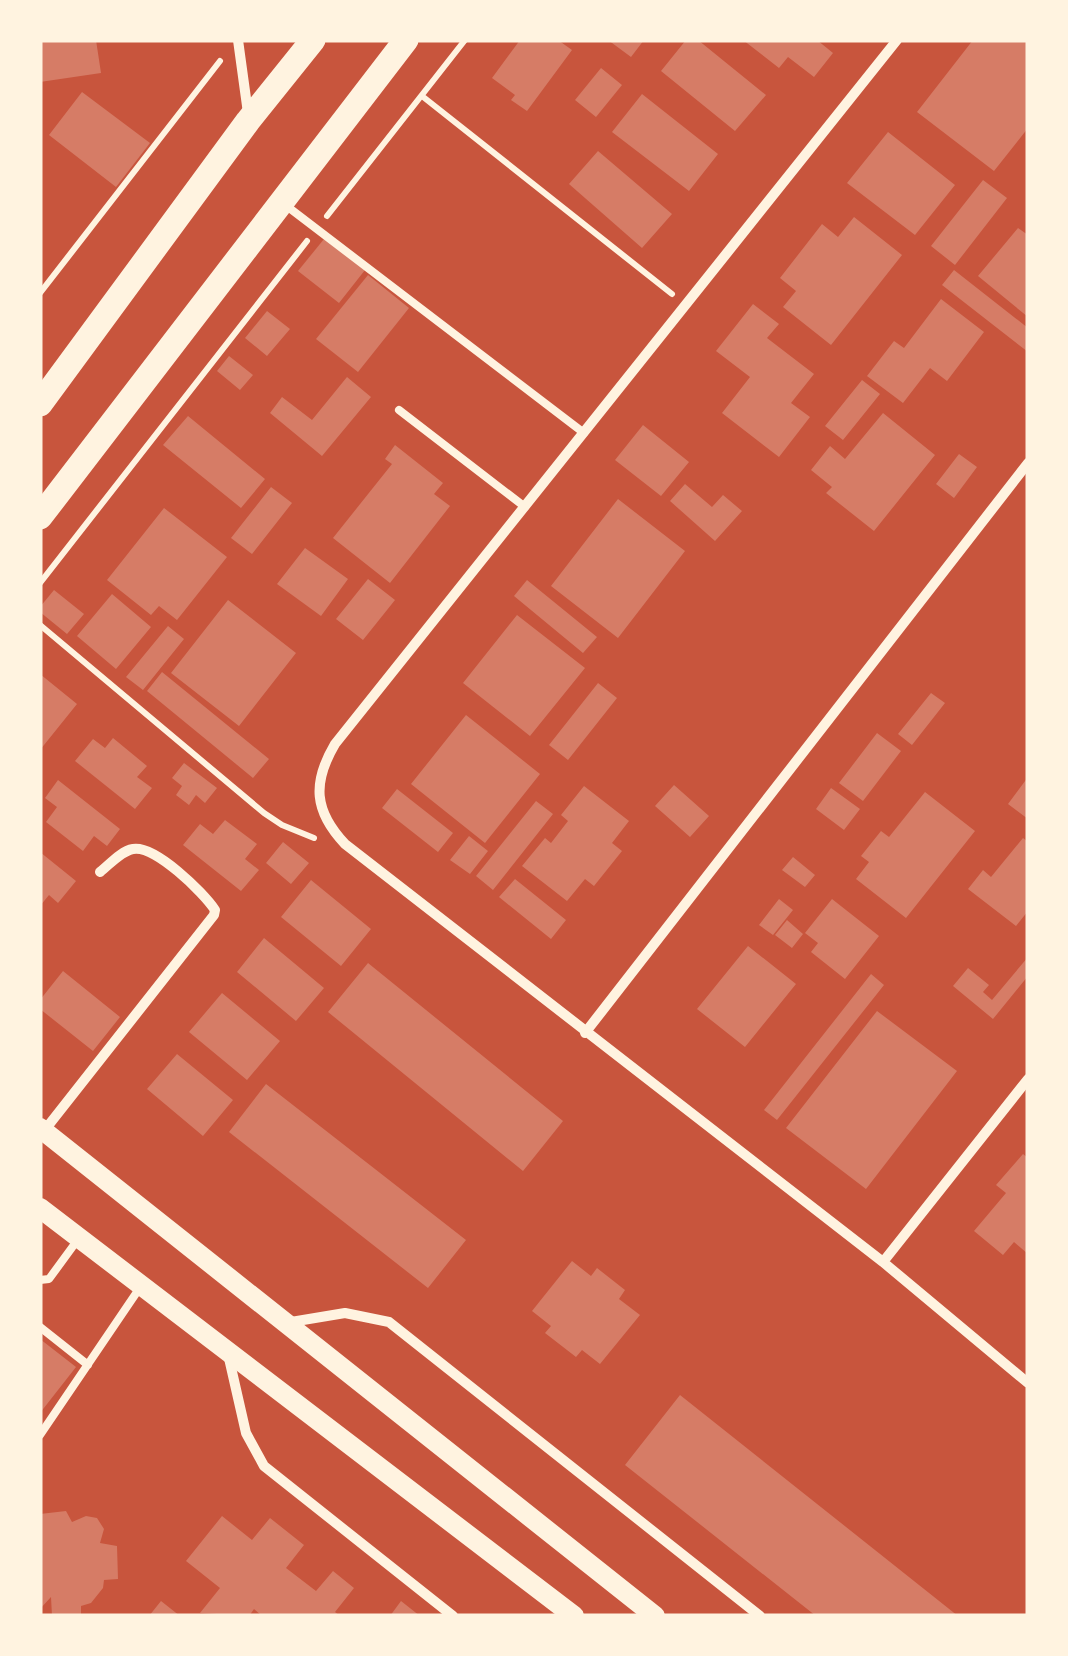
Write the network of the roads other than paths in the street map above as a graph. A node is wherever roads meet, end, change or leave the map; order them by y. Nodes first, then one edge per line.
1 (238, 40) edge
2 (312, 40) edge
3 (406, 40) edge
4 (897, 40) edge
5 (248, 121) junction
6 (281, 202) junction
7 (40, 404) edge
8 (399, 410) dead end
9 (584, 433) junction
10 (1028, 463) edge
11 (526, 507) junction
12 (40, 517) edge
13 (100, 872) dead end
14 (585, 1033) junction
15 (1028, 1079) edge
16 (42, 1130) edge
17 (40, 1208) edge
18 (79, 1238) junction
19 (883, 1262) junction
20 (40, 1280) edge
21 (141, 1286) junction
22 (283, 1323) junction
23 (40, 1328) edge
24 (228, 1353) junction
25 (88, 1365) junction
26 (1028, 1383) edge
27 (40, 1435) edge
28 (453, 1616) edge
29 (574, 1616) edge
30 (655, 1616) edge
31 (760, 1616) edge

1 - 5 street
2 - 5 main road
3 - 6 main road
4 - 9 street
5 - 7 main road
6 - 9 lane
6 - 12 main road
8 - 11 lane
9 - 11 street
10 - 14 street
11 - 14 street
13 - 16 street
14 - 19 street
15 - 19 street
16 - 22 main road
17 - 18 main road
18 - 20 lane
18 - 21 main road
19 - 26 street
21 - 24 main road
21 - 25 lane
22 - 30 main road
22 - 31 street
23 - 25 lane
24 - 28 street
24 - 29 main road
25 - 27 lane

